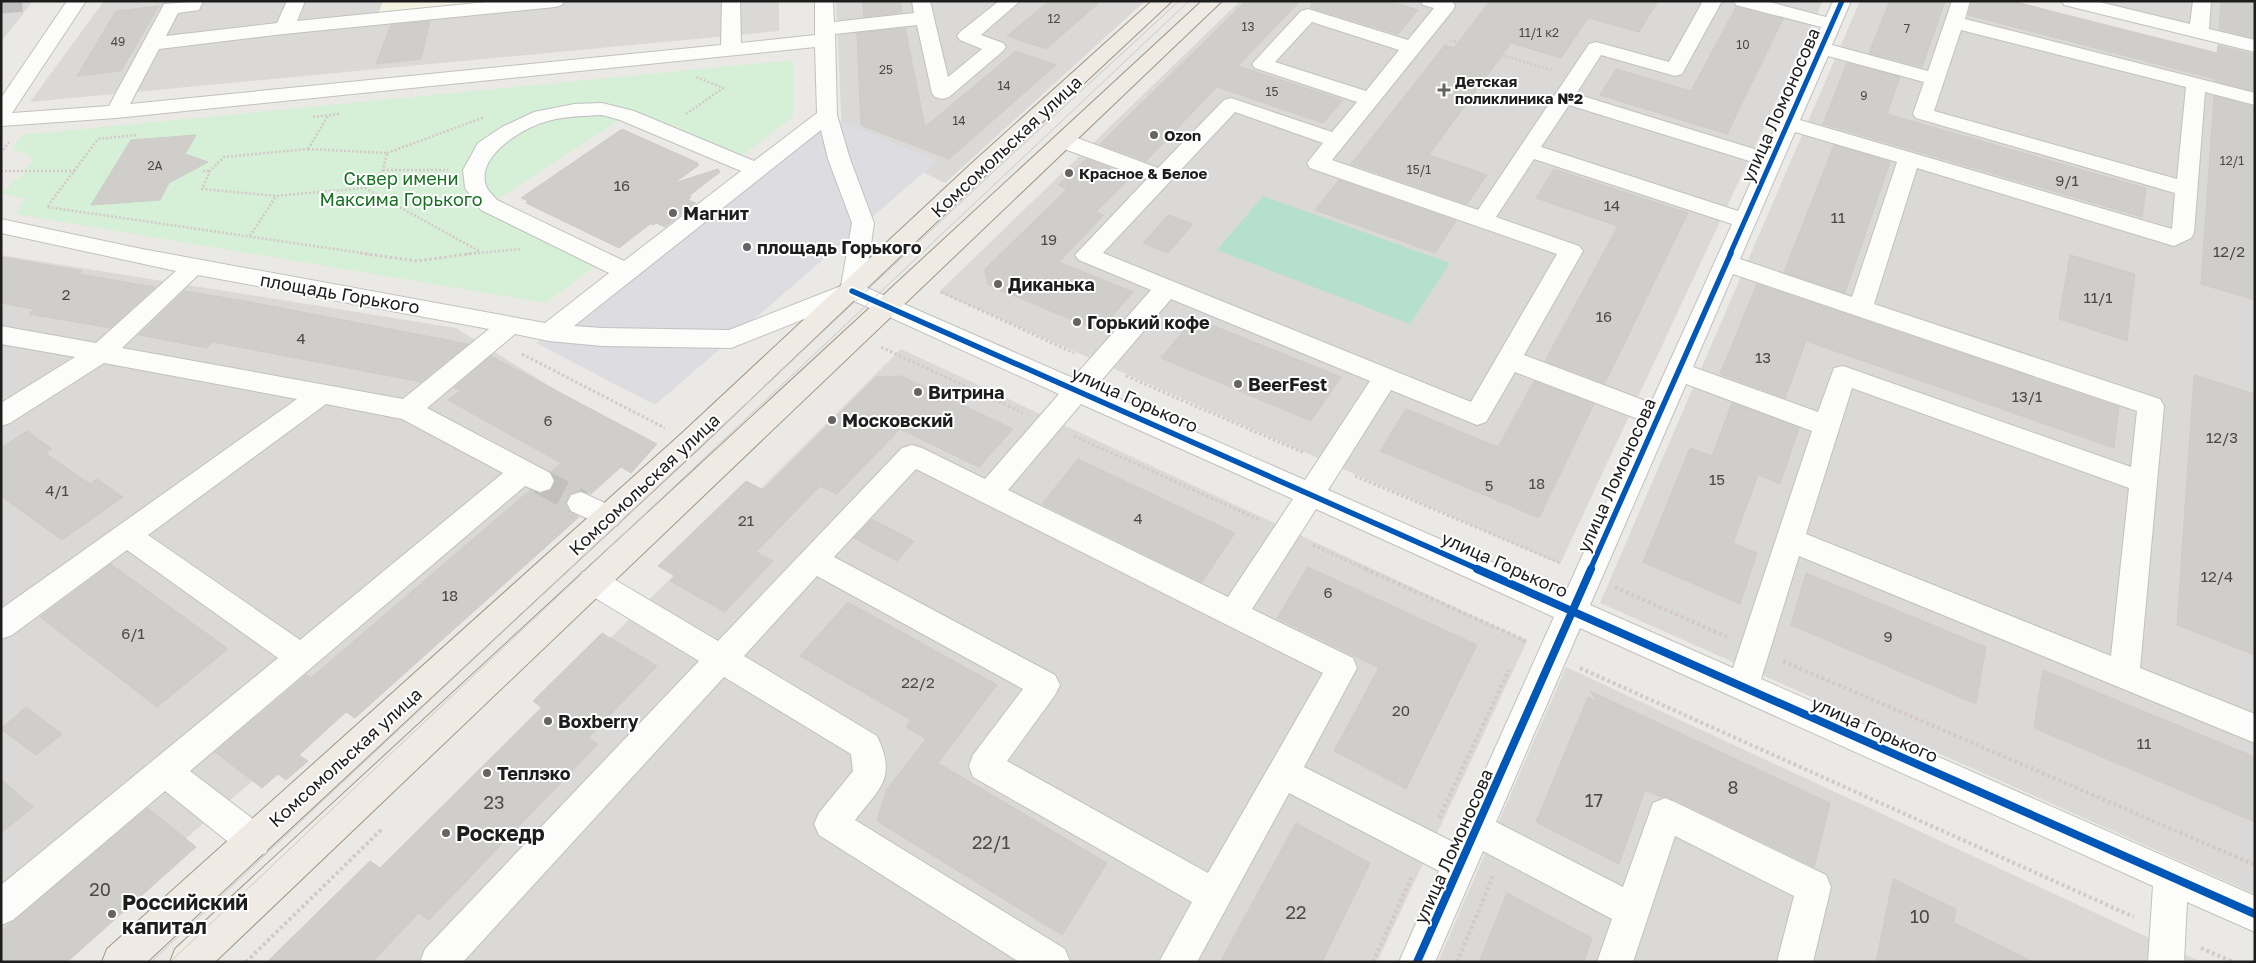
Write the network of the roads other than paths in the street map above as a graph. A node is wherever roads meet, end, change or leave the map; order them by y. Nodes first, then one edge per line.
1 (77, 1) edge
2 (194, 1) edge
3 (296, 1) edge
4 (555, 1) edge
5 (731, 1) edge
6 (824, 1) edge
7 (1011, 1) edge
8 (1164, 1) edge
9 (1213, 1) edge
10 (1430, 1) edge
11 (1713, 1) edge
12 (1743, 1) edge
13 (1961, 1) edge
14 (2071, 1) edge
15 (2202, 1) edge
16 (922, 10) edge
17 (1954, 22) junction
18 (1832, 24) edge
19 (284, 28) junction
20 (2199, 33) junction
21 (825, 35) junction
22 (1419, 40) junction
23 (151, 44) junction
24 (2255, 46) edge
25 (731, 49) junction
26 (1935, 79) junction
27 (2196, 84) junction
28 (1564, 97) junction
29 (1370, 99) junction
30 (2255, 99) edge
31 (116, 112) junction
32 (1, 114) edge
33 (827, 115) junction
34 (1, 120) edge
35 (1788, 123) junction
36 (1064, 141) junction
37 (1336, 141) junction
38 (1528, 150) junction
39 (1910, 160) junction
40 (1771, 161) junction
41 (757, 170) junction
42 (1162, 177) junction
43 (2187, 189) junction
44 (1483, 220) junction
45 (1745, 221) junction
46 (1, 226) edge
47 (1726, 263) junction
48 (627, 272) junction
49 (187, 274) dead end
50 (1166, 287) junction
51 (852, 291) junction
52 (888, 306) junction
53 (1860, 308) junction
54 (510, 325) junction
55 (549, 332) junction
56 (1, 335) edge
57 (101, 353) junction
58 (1510, 360) junction
59 (1678, 371) junction
60 (1386, 378) junction
61 (1078, 390) junction
62 (322, 394) junction
63 (408, 410) junction
64 (1, 416) edge
65 (1658, 416) junction
66 (1827, 426) junction
67 (2143, 482) junction
68 (990, 493) junction
69 (1311, 494) junction
70 (581, 503) tunnel mouth
71 (608, 517) junction
72 (127, 535) junction
73 (1790, 540) junction
74 (814, 560) junction
75 (592, 581) junction
76 (1572, 610) junction
77 (1233, 614) junction
78 (1, 626) edge
79 (301, 657) junction
80 (722, 659) junction
81 (2124, 675) junction
82 (1743, 686) junction
83 (2255, 729) edge
84 (164, 771) junction
85 (1283, 773) junction
86 (1477, 830) junction
87 (254, 840) junction
88 (1460, 864) junction
89 (2171, 877) junction
90 (1214, 895) junction
91 (1, 908) edge
92 (1632, 911) junction
93 (2255, 914) edge
94 (2167, 947) edge
95 (120, 962) edge
96 (188, 962) edge
97 (438, 962) edge
98 (1052, 962) edge
99 (1177, 962) edge
100 (1417, 962) edge
101 (1615, 962) edge
102 (1795, 962) edge

1 - 32 street
2 - 23 street
3 - 19 street
4 - 19 street
5 - 25 street
6 - 21 street
7 - 16 street
8 - 51 main road, Комсомольская улица
9 - 36 main road, Комсомольская улица
10 - 22 street
11 - 28 street
12 - 18 street
13 - 17 street
14 - 20 street
15 - 20 street
16 - 21 street
17 - 26 street
17 - 27 street
18 - 26 street
18 - 35 street, улица Ломоносова
19 - 23 street
20 - 24 street
21 - 25 street
21 - 33 street
22 - 29 street
22 - 29 street
23 - 31 street
25 - 31 street
26 - 43 street
27 - 30 street
27 - 43 street
28 - 38 street
28 - 40 street
29 - 37 street
31 - 34 street
33 - 41 street
33 - 51 street
35 - 39 street
35 - 40 street, улица Ломоносова
36 - 42 street
36 - 52 main road, Комсомольская улица
37 - 42 street
37 - 44 street
38 - 44 street
38 - 45 street
39 - 43 street
39 - 53 street
40 - 45 street, улица Ломоносова
41 - 48 street
41 - 48 street
42 - 50 street
44 - 58 street
45 - 47 street, улица Ломоносова
46 - 54 street, площадь Горького
47 - 53 street
47 - 59 street, улица Ломоносова
48 - 55 street
49 - 57 street
50 - 60 street
50 - 61 street
51 - 52 street, улица Горького
51 - 55 street, площадь Горького
51 - 71 main road, Комсомольская улица
52 - 61 street, улица Горького
52 - 75 main road, Комсомольская улица
53 - 67 street
54 - 55 street, площадь Горького
54 - 63 street
56 - 57 street
57 - 62 street
57 - 64 street
58 - 60 street
58 - 65 street
59 - 65 street, улица Ломоносова
59 - 66 street
60 - 69 street
61 - 68 street
61 - 69 street, улица Горького
62 - 63 street
62 - 72 street
63 - 79 street
65 - 76 street, улица Ломоносова
66 - 67 street
66 - 73 street
67 - 81 street
68 - 74 street
68 - 77 street
69 - 76 street, улица Горького
69 - 77 street
70 - 71 street
71 - 87 main road, Комсомольская улица
72 - 78 street
72 - 79 street
73 - 81 street
73 - 82 street
74 - 80 street
74 - 90 street
75 - 80 street
75 - 96 main road, Комсомольская улица
76 - 82 street, улица Горького
76 - 86 street, улица Ломоносова
77 - 85 street
79 - 84 street
80 - 97 street
80 - 98 street
81 - 83 street
82 - 89 street, улица Горького
84 - 87 street
84 - 91 street
85 - 88 street
85 - 90 street
86 - 88 street, улица Ломоносова
86 - 92 street
87 - 95 main road, Комсомольская улица
88 - 100 street, улица Ломоносова
89 - 93 street, улица Горького
89 - 94 street
90 - 99 street
92 - 101 street
92 - 102 street

